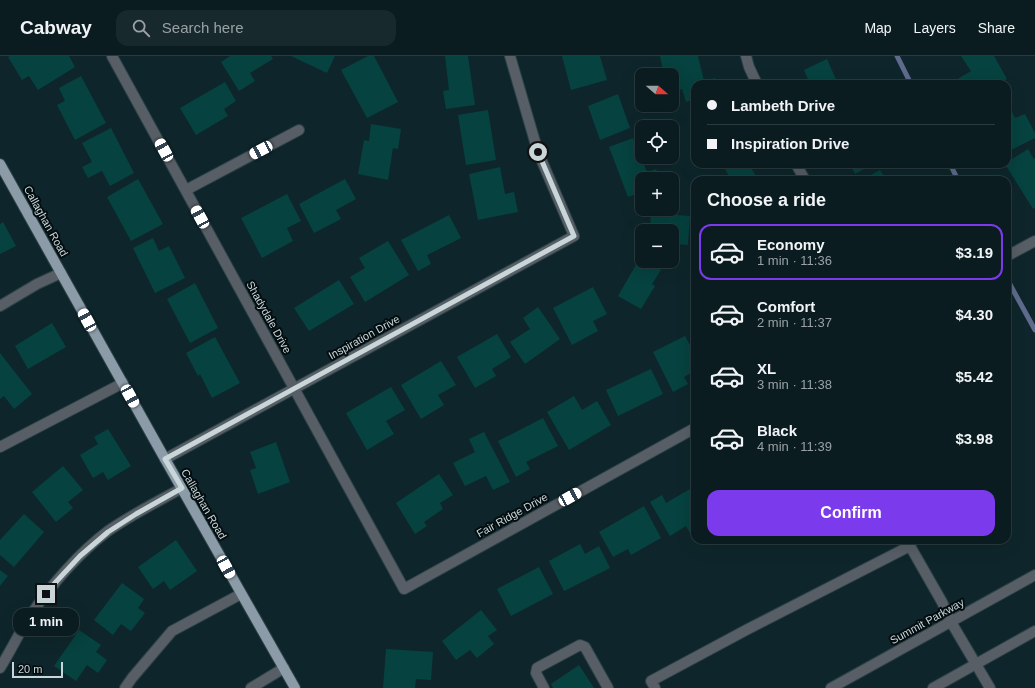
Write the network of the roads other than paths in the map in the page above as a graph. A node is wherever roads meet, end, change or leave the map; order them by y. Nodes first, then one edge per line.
1 (112, 56) edge
2 (510, 56) edge
3 (746, 56) edge
4 (755, 80) edge
5 (299, 130) dead end
6 (1, 169) edge
7 (186, 190) junction
8 (1035, 241) edge
9 (1011, 254) edge
10 (61, 273) junction
11 (0, 306) edge
12 (123, 383) junction
13 (294, 388) junction
14 (691, 430) edge
15 (0, 447) edge
16 (165, 459) junction
17 (182, 488) junction
18 (1035, 575) edge
19 (404, 589) joint
20 (241, 594) junction
21 (951, 622) junction
22 (1035, 631) edge
23 (976, 664) junction
24 (0, 668) edge
25 (284, 668) junction
26 (125, 688) edge
27 (252, 688) edge
28 (295, 688) edge
29 (544, 688) edge
30 (608, 688) edge
31 (655, 688) edge
32 (831, 688) edge
33 (933, 688) edge
34 (990, 688) edge

1 - 7 street, Shadydale Drive
2 - 13 street, Inspiration Drive
3 - 4 street
5 - 7 street
6 - 10 main road, Callaghan Road
7 - 13 street, Shadydale Drive
8 - 9 street
10 - 11 street
10 - 12 main road, Callaghan Road
12 - 15 street
12 - 16 main road, Callaghan Road
13 - 16 street, Inspiration Drive
13 - 19 street, Shadydale Drive
14 - 19 street, Fair Ridge Drive
16 - 17 main road, Callaghan Road
17 - 20 main road, Callaghan Road
17 - 24 street
18 - 21 street, Summit Parkway
20 - 25 main road, Callaghan Road
20 - 26 street
21 - 23 street
21 - 31 street
21 - 32 street, Summit Parkway
22 - 23 street
23 - 33 street
23 - 34 street
25 - 27 street
25 - 28 main road, Callaghan Road
29 - 30 street

